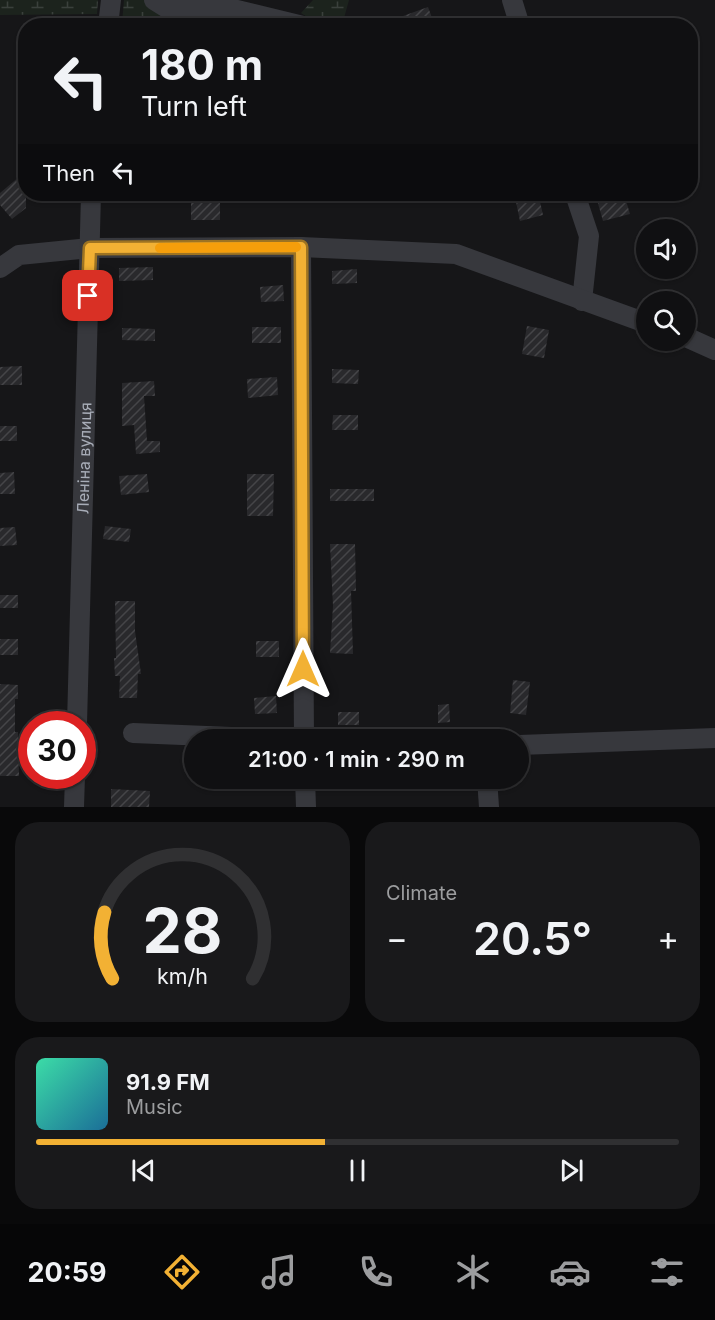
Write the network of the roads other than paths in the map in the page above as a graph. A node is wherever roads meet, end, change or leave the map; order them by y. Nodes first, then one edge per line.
1 (111, 0) edge
2 (154, 0) edge
3 (512, 0) edge
4 (109, 18) edge
5 (270, 18) edge
6 (518, 18) edge
7 (91, 201) edge
8 (577, 201) edge
9 (301, 247) junction
10 (90, 248) junction
11 (0, 268) edge
12 (582, 301) junction
13 (636, 319) edge
14 (696, 341) edge
15 (715, 350) edge
16 (77, 711) edge
17 (305, 729) edge
18 (133, 733) dead end
19 (184, 735) edge
20 (715, 738) edge
21 (529, 745) edge
22 (75, 789) edge
23 (305, 789) edge
24 (488, 789) edge
25 (74, 807) edge
26 (306, 807) edge
27 (489, 807) edge

1 - 4 street
2 - 5 street
3 - 6 street
7 - 10 street, Леніна вулиця
8 - 12 street
9 - 10 street
9 - 12 street
9 - 17 street
10 - 11 street
10 - 16 street, Леніна вулиця
12 - 13 street
14 - 15 street
18 - 19 street
20 - 21 street
22 - 25 street
23 - 26 street
24 - 27 street

